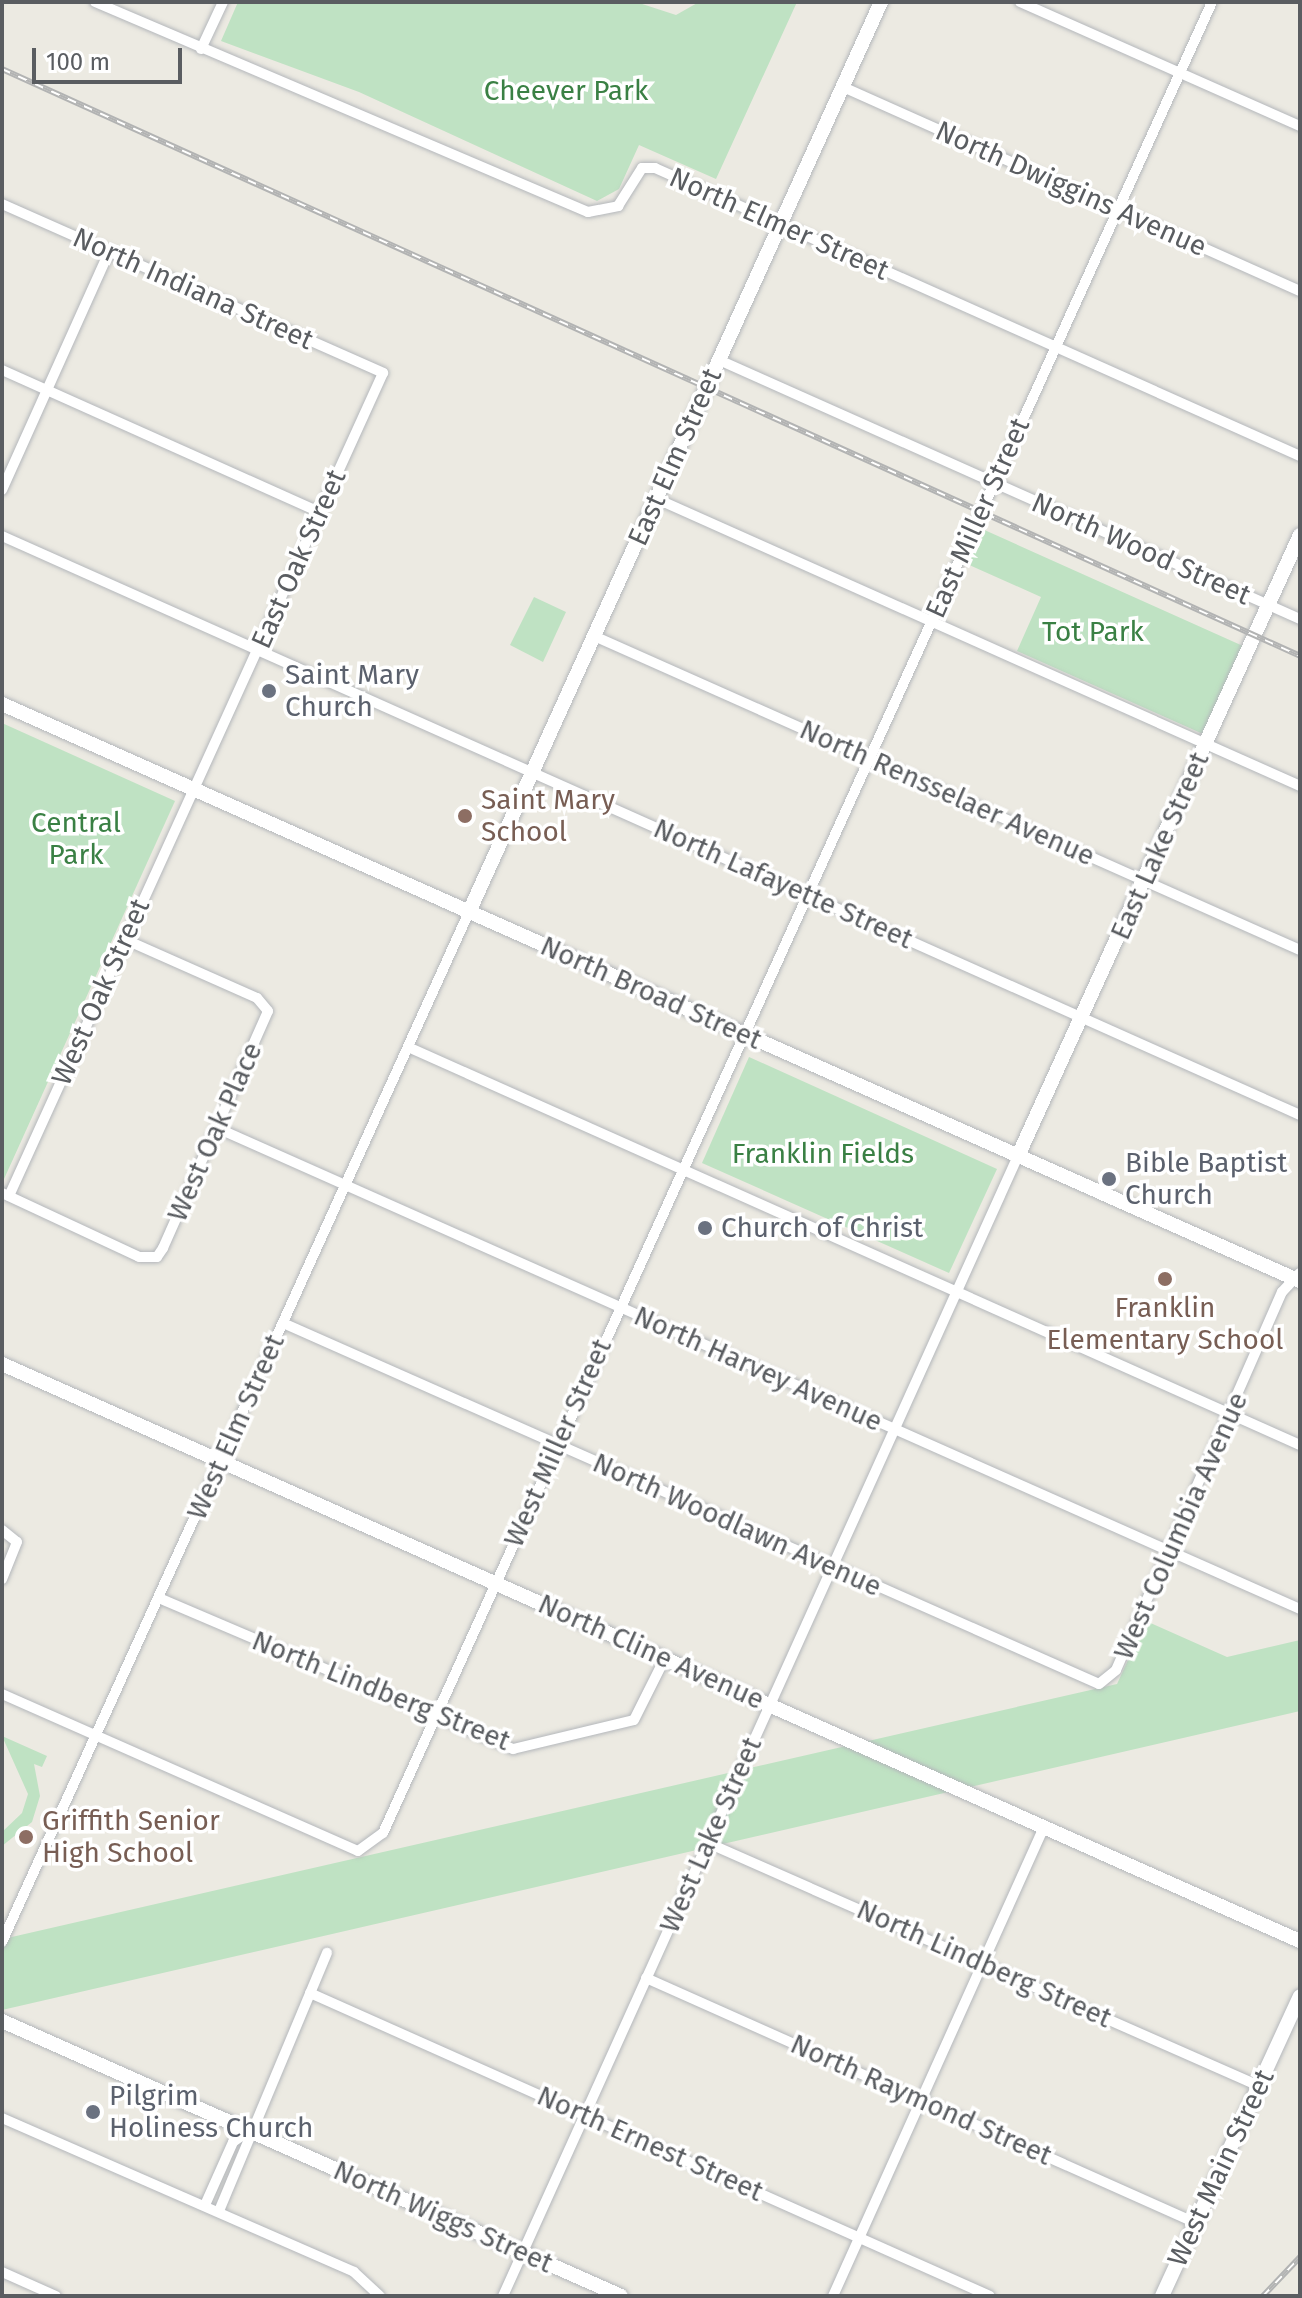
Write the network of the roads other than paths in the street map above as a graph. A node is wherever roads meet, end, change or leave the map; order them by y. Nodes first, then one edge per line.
1 (95, 2) edge
2 (223, 2) edge
3 (881, 2) edge
4 (1020, 2) edge
5 (1212, 2) edge
6 (201, 49) junction
7 (1180, 73) junction
8 (843, 87) junction
9 (1300, 126) edge
10 (2, 204) edge
11 (1117, 210) junction
12 (781, 224) junction
13 (109, 252) junction
14 (1300, 291) edge
15 (1055, 348) junction
16 (719, 360) junction
17 (2, 370) edge
18 (383, 373) joint
19 (47, 390) junction
20 (1300, 456) edge
21 (994, 483) junction
22 (2, 490) edge
23 (657, 499) junction
24 (319, 512) junction
25 (1300, 535) edge
26 (2, 536) edge
27 (1268, 605) junction
28 (1300, 619) edge
29 (931, 621) junction
30 (594, 636) junction
31 (259, 651) junction
32 (2, 704) edge
33 (1206, 744) junction
34 (869, 758) junction
35 (532, 773) junction
36 (1300, 786) edge
37 (195, 790) junction
38 (1144, 881) junction
39 (807, 894) junction
40 (469, 912) junction
41 (124, 939) junction
42 (1300, 950) edge
43 (1082, 1018) junction
44 (744, 1034) junction
45 (408, 1047) junction
46 (1300, 1115) edge
47 (217, 1128) junction
48 (1018, 1156) junction
49 (683, 1170) junction
50 (345, 1186) junction
51 (6, 1194) edge
52 (1298, 1278) edge
53 (958, 1291) junction
54 (620, 1307) junction
55 (283, 1323) junction
56 (2, 1364) edge
57 (1232, 1414) junction
58 (895, 1430) junction
59 (557, 1445) junction
60 (1300, 1445) edge
61 (221, 1461) junction
62 (2, 1530) edge
63 (1169, 1551) junction
64 (832, 1568) junction
65 (2, 1579) edge
66 (495, 1582) junction
67 (159, 1598) junction
68 (1300, 1609) edge
69 (665, 1658) junction
70 (1103, 1684) joint
71 (2, 1694) edge
72 (770, 1705) junction
73 (436, 1718) junction
74 (96, 1735) junction
75 (1044, 1827) junction
76 (708, 1843) junction
77 (1300, 1941) edge
78 (2, 1942) edge
79 (327, 1953) dead end
80 (983, 1964) junction
81 (646, 1978) junction
82 (310, 1993) junction
83 (1300, 1996) edge
84 (2, 2021) edge
85 (1259, 2086) junction
86 (921, 2101) junction
87 (585, 2115) junction
88 (2, 2118) edge
89 (249, 2131) junction
90 (205, 2205) junction
91 (219, 2211) junction
92 (1196, 2223) junction
93 (859, 2238) junction
94 (523, 2252) junction
95 (2, 2272) edge
96 (56, 2296) edge
97 (380, 2296) edge
98 (503, 2296) edge
99 (621, 2296) edge
100 (833, 2296) edge
101 (990, 2296) edge
102 (1162, 2296) edge

1 - 6 street, North Elmer Street
2 - 6 street
3 - 8 street, East Elm Street
4 - 7 street
5 - 7 street, East Miller Street
6 - 12 street, North Elmer Street
7 - 9 street
7 - 11 street, East Miller Street
8 - 11 street, North Dwiggins Avenue
8 - 12 street, East Elm Street
10 - 13 street, North Indiana Street
11 - 14 street, North Dwiggins Avenue
11 - 15 street, East Miller Street
12 - 15 street, North Elmer Street
12 - 16 street, East Elm Street
13 - 18 street, North Indiana Street
13 - 19 street
15 - 20 street, North Elmer Street
15 - 21 street, East Miller Street
16 - 21 street, North Wood Street
16 - 23 street, East Elm Street
17 - 19 street
18 - 24 street, East Oak Street
19 - 22 street
19 - 24 street
21 - 27 street, North Wood Street
21 - 29 street, East Miller Street
23 - 29 street
23 - 30 street, East Elm Street
24 - 31 street, East Oak Street
25 - 27 street, East Lake Street
26 - 31 street, North Lafayette Street
27 - 28 street, North Wood Street
27 - 33 street, East Lake Street
29 - 33 street
29 - 34 street, East Miller Street
30 - 34 street, North Rensselaer Avenue
30 - 35 street, East Elm Street
31 - 35 street, North Lafayette Street
31 - 37 street, East Oak Street
32 - 37 street, North Broad Street
33 - 36 street
33 - 38 street, East Lake Street
34 - 38 street, North Rensselaer Avenue
34 - 39 street, East Miller Street
35 - 39 street, North Lafayette Street
35 - 40 street, East Elm Street
37 - 40 street, North Broad Street
37 - 41 street, West Oak Street
38 - 42 street, North Rensselaer Avenue
38 - 43 street, East Lake Street
39 - 43 street, North Lafayette Street
39 - 44 street, East Miller Street
40 - 44 street, North Broad Street
40 - 45 street, West Elm Street
41 - 47 street, West Oak Place
41 - 51 street, West Oak Street
43 - 46 street, North Lafayette Street
43 - 48 street, East Lake Street
44 - 48 street, North Broad Street
44 - 49 street, West Miller Street
45 - 49 street
45 - 50 street, West Elm Street
47 - 50 street, North Harvey Avenue
47 - 51 street, West Oak Place
48 - 52 street, North Broad Street
48 - 53 street, West Lake Street
49 - 53 street
49 - 54 street, West Miller Street
50 - 54 street, North Harvey Avenue
50 - 55 street, West Elm Street
52 - 57 street, West Columbia Avenue
53 - 57 street
53 - 58 street, West Lake Street
54 - 58 street, North Harvey Avenue
54 - 59 street, West Miller Street
55 - 59 street, North Woodlawn Avenue
55 - 61 street, West Elm Street
56 - 61 street, North Cline Avenue
57 - 60 street
57 - 63 street, West Columbia Avenue
58 - 63 street, North Harvey Avenue
58 - 64 street, West Lake Street
59 - 64 street, North Woodlawn Avenue
59 - 66 street, West Miller Street
61 - 66 street, North Cline Avenue
61 - 67 street, West Elm Street
62 - 65 street
63 - 68 street, North Harvey Avenue
63 - 70 street, West Columbia Avenue
64 - 70 street, North Woodlawn Avenue
64 - 72 street, West Lake Street
66 - 69 street, North Cline Avenue
66 - 73 street, West Miller Street
67 - 73 street, North Lindberg Street
67 - 74 street, West Elm Street
69 - 72 street, North Cline Avenue
69 - 73 street, North Lindberg Street
71 - 74 street
72 - 75 street, North Cline Avenue
72 - 76 street, West Lake Street
73 - 74 street, West Miller Street
74 - 78 street, West Elm Street
75 - 77 street, North Cline Avenue
75 - 80 street
76 - 80 street, North Lindberg Street
76 - 81 street, West Lake Street
79 - 82 street
80 - 85 street, North Lindberg Street
80 - 86 street
81 - 86 street, North Raymond Street
81 - 87 street, West Lake Street
82 - 87 street, North Ernest Street
82 - 89 street
83 - 85 street, West Main Street
84 - 89 street, North Wiggs Street
85 - 92 street, West Main Street
86 - 92 street, North Raymond Street
86 - 93 street
87 - 93 street, North Ernest Street
87 - 94 street, West Lake Street
88 - 90 street
89 - 90 street
89 - 91 street
89 - 94 street, North Wiggs Street
90 - 91 street
91 - 97 street
92 - 102 street, West Main Street
93 - 100 street
93 - 101 street, North Ernest Street
94 - 98 street, West Lake Street
94 - 99 street, North Wiggs Street
95 - 96 street

